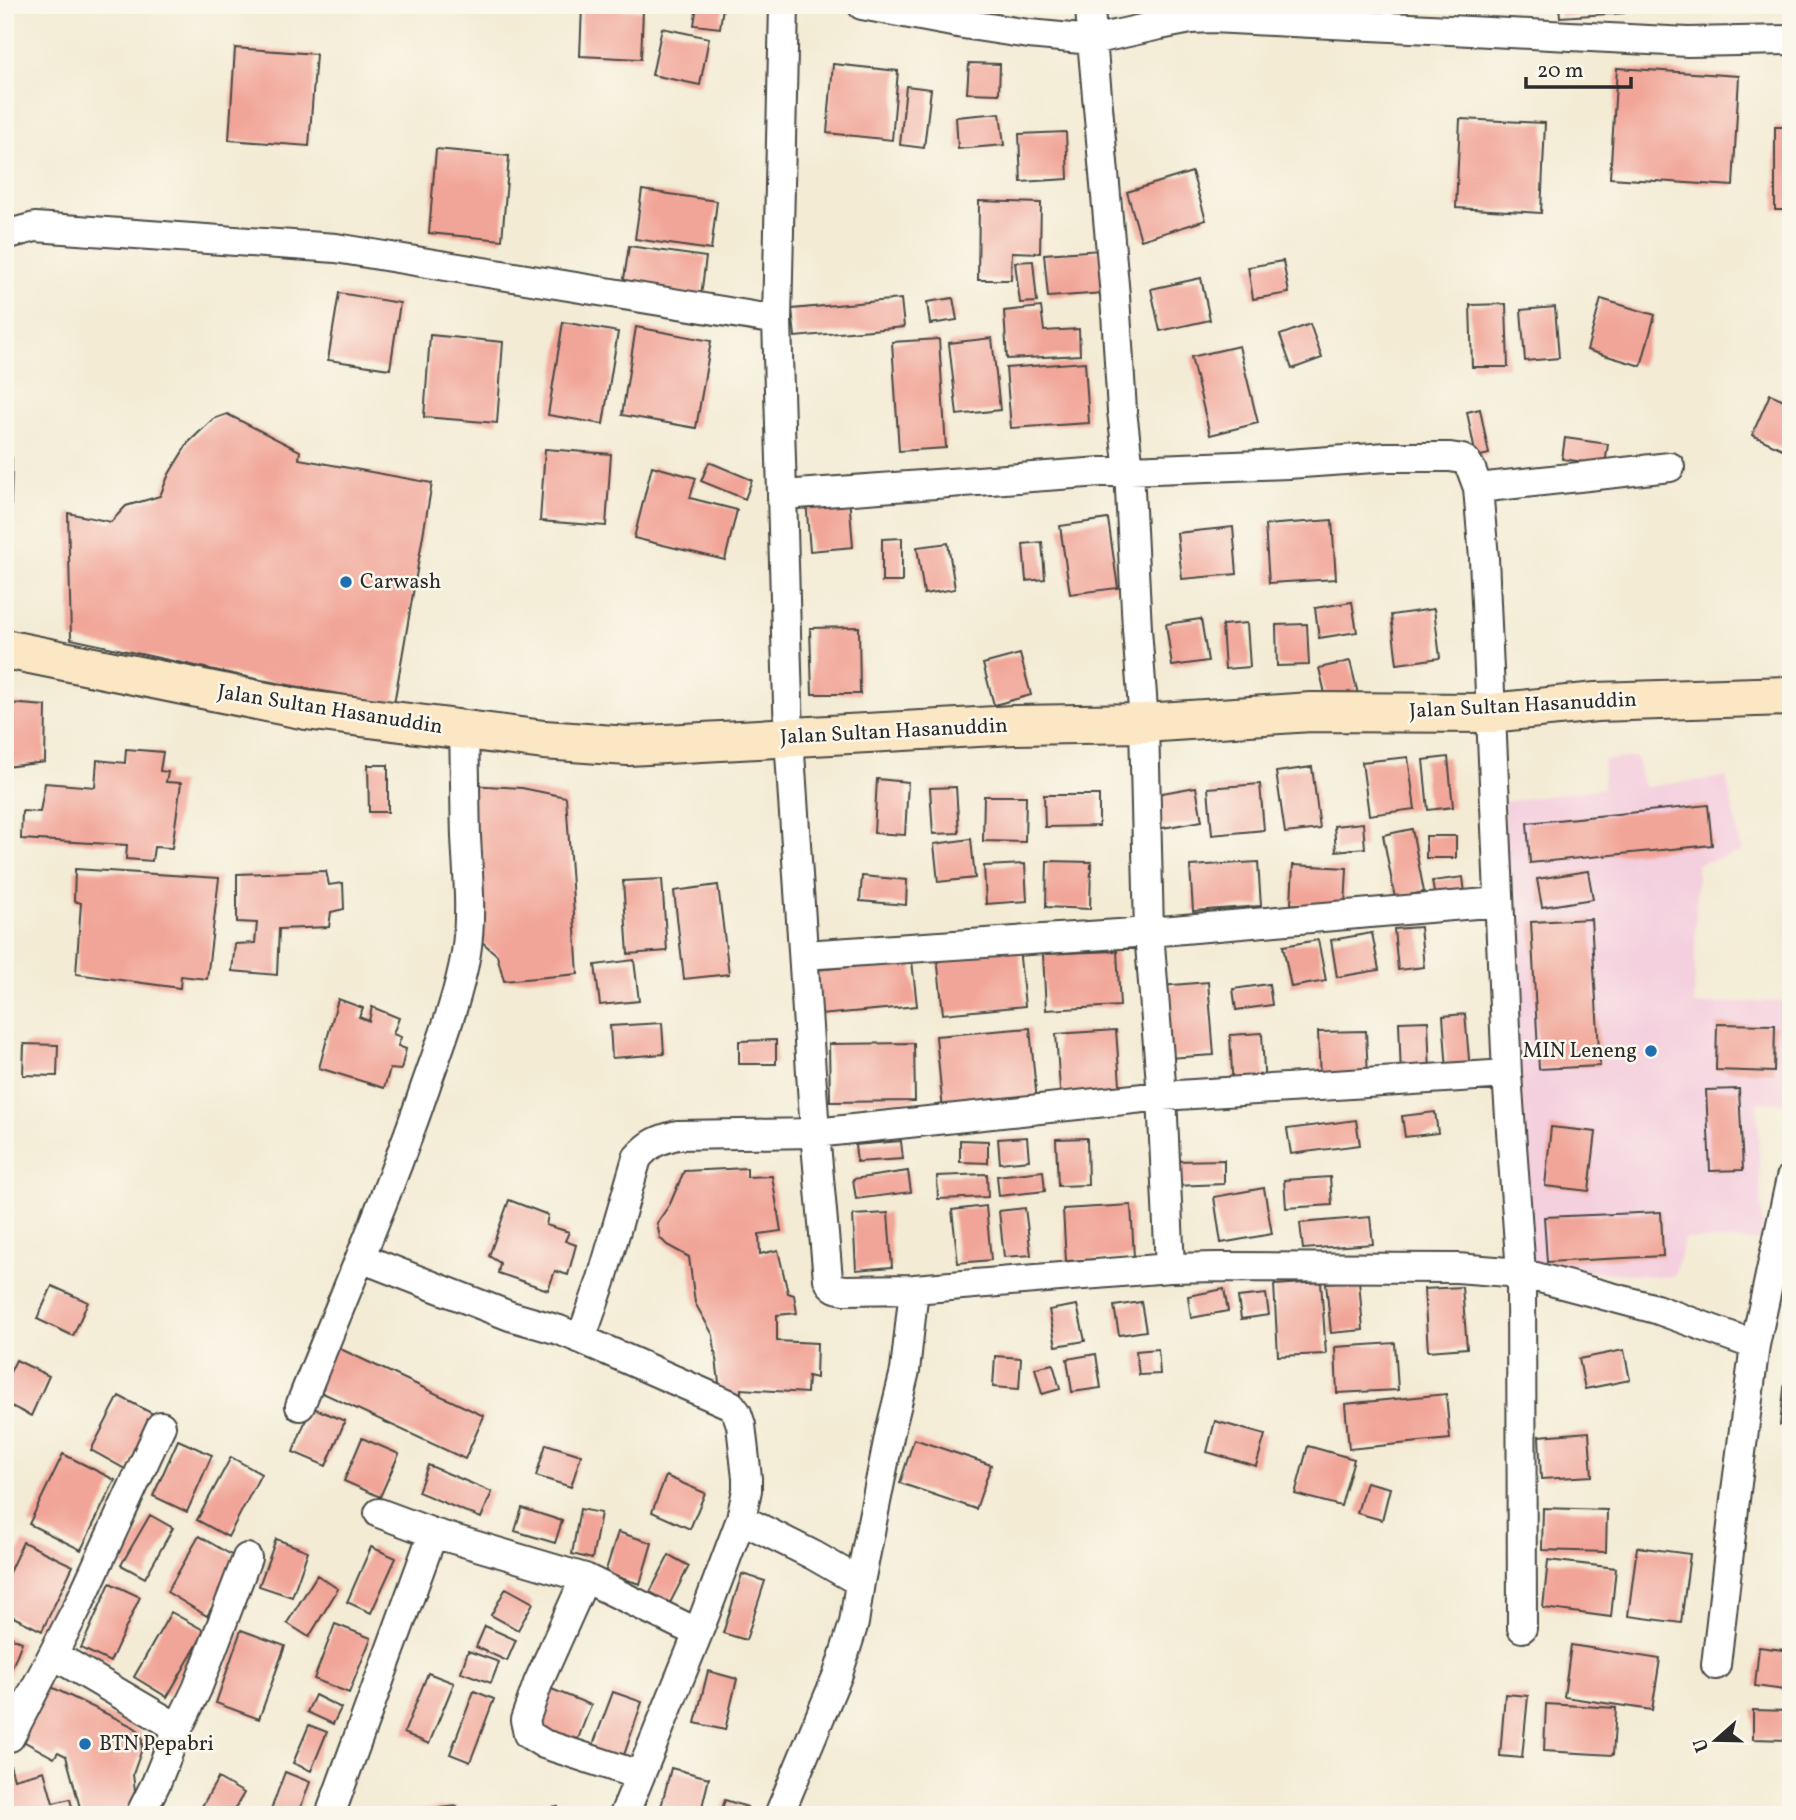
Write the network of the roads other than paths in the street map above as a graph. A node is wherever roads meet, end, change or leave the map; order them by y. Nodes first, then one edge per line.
1 (784, 5) edge
2 (862, 5) edge
3 (1090, 5) edge
4 (1092, 40) junction
5 (1791, 40) edge
6 (5, 235) edge
7 (777, 320) junction
8 (1671, 467) dead end
9 (1129, 470) junction
10 (1478, 488) junction
11 (783, 495) junction
12 (5, 649) edge
13 (1791, 696) edge
14 (1491, 713) junction
15 (1144, 723) junction
16 (464, 731) junction
17 (789, 738) junction
18 (1499, 902) junction
19 (1149, 932) junction
20 (804, 955) junction
21 (1507, 1074) junction
22 (1162, 1096) junction
23 (815, 1133) junction
24 (1791, 1178) edge
25 (361, 1258) junction
26 (1170, 1268) junction
27 (1521, 1273) junction
28 (914, 1289) junction
29 (581, 1339) junction
30 (1755, 1345) junction
31 (300, 1406) dead end
32 (161, 1426) dead end
33 (379, 1513) dead end
34 (741, 1519) junction
35 (433, 1533) junction
36 (247, 1558) dead end
37 (585, 1578) junction
38 (860, 1582) junction
39 (1522, 1628) dead end
40 (698, 1633) junction
41 (54, 1655) junction
42 (1716, 1665) dead end
43 (178, 1728) junction
44 (10, 1737) dead end
45 (639, 1775) junction
46 (140, 1815) edge
47 (330, 1815) edge
48 (624, 1815) edge
49 (779, 1815) edge

1 - 7 street
2 - 4 street
3 - 4 street
4 - 5 street
4 - 9 street
6 - 7 street
7 - 11 street
8 - 10 street
9 - 10 street
9 - 11 street
9 - 15 street
10 - 14 street
11 - 17 street
12 - 16 main road, Jalan Sultan Hasanuddin
13 - 14 main road, Jalan Sultan Hasanuddin
14 - 15 main road, Jalan Sultan Hasanuddin
14 - 18 street
15 - 17 main road, Jalan Sultan Hasanuddin
15 - 19 street
16 - 17 main road, Jalan Sultan Hasanuddin
16 - 25 street
17 - 20 street
18 - 19 street
18 - 21 street
19 - 20 street
19 - 22 street
20 - 23 street
21 - 22 street
21 - 27 street
22 - 23 street
22 - 26 street
23 - 28 street
23 - 29 street
24 - 30 street
25 - 29 street
25 - 31 street
26 - 27 street
26 - 28 street
27 - 30 street
27 - 39 street
28 - 38 street
29 - 34 street
30 - 42 street
32 - 41 street
33 - 35 street
34 - 38 street
34 - 40 street
35 - 37 street
35 - 47 street
36 - 43 street
37 - 40 street
37 - 45 street
38 - 49 street
40 - 45 street
41 - 43 street
41 - 44 street
43 - 46 street
45 - 48 street

